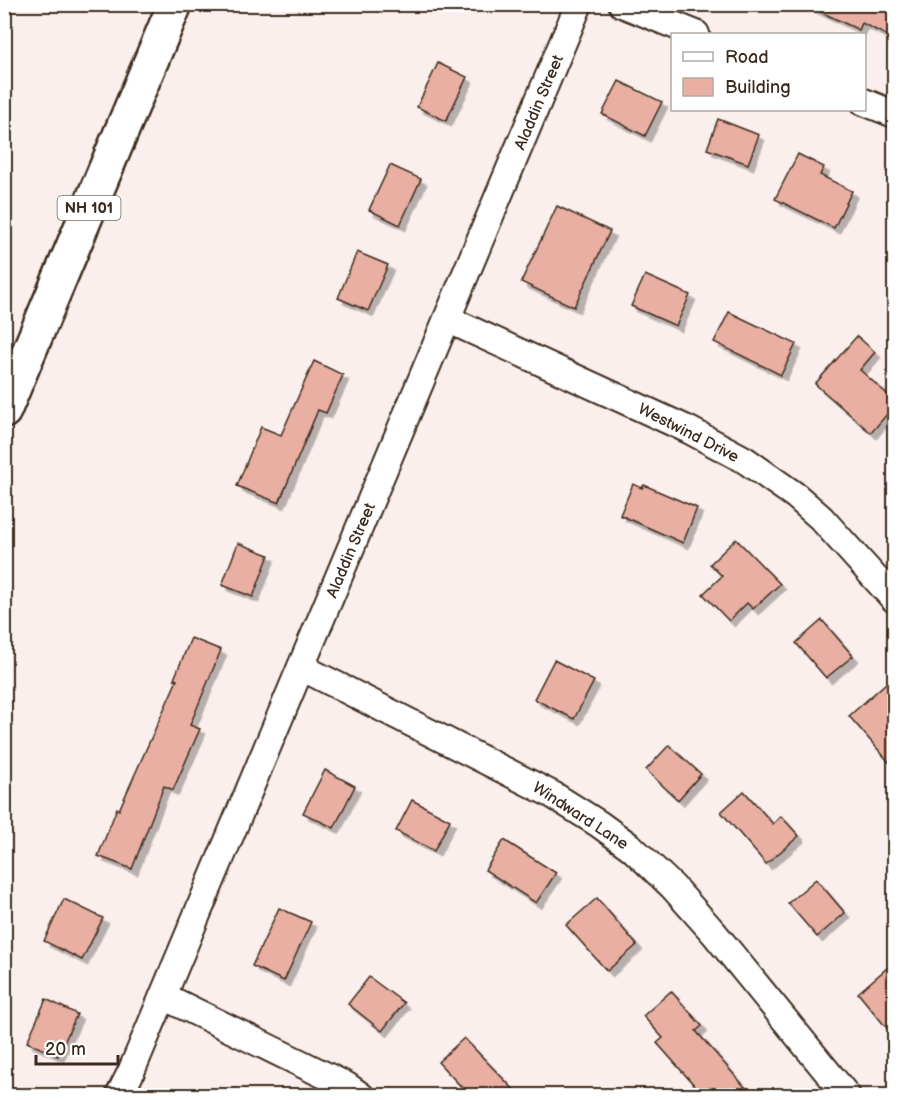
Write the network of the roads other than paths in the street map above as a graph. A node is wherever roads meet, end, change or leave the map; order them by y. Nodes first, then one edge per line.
1 (175, 4) edge
2 (579, 4) edge
3 (622, 4) edge
4 (694, 33) edge
5 (866, 103) edge
6 (894, 114) edge
7 (447, 319) junction
8 (4, 411) edge
9 (894, 599) edge
10 (301, 667) junction
11 (163, 996) junction
12 (119, 1095) edge
13 (361, 1095) edge
14 (847, 1095) edge

1 - 8 highway, NH 101
2 - 7 street, Aladdin Street
3 - 4 street
5 - 6 street
7 - 9 street, Westwind Drive
7 - 10 street, Aladdin Street
10 - 11 street, Aladdin Street
10 - 14 street, Windward Lane
11 - 12 street, Aladdin Street
11 - 13 street

